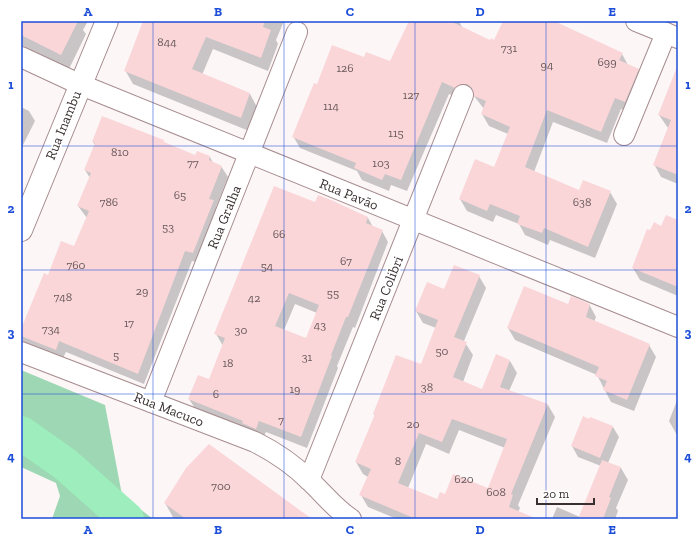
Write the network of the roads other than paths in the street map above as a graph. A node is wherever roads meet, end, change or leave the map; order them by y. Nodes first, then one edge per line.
1 (107, 21) edge
2 (636, 21) edge
3 (297, 32) dead end
4 (672, 36) edge
5 (21, 57) edge
6 (79, 84) junction
7 (463, 96) dead end
8 (624, 135) dead end
9 (249, 153) junction
10 (413, 220) junction
11 (21, 230) edge
12 (678, 327) edge
13 (21, 352) edge
14 (151, 402) junction
15 (309, 480) junction
16 (351, 519) edge

1 - 6 main road, Rua Inambu
2 - 4 street
3 - 9 street, Rua Gralha
4 - 8 street
5 - 6 street, Rua Pavão
6 - 9 street, Rua Pavão
6 - 11 main road, Rua Inambu
7 - 10 street, Rua Colibri
9 - 10 street, Rua Pavão
9 - 14 street, Rua Gralha
10 - 12 street, Rua Pavão
10 - 15 street, Rua Colibri
13 - 14 street, Rua Macuco
14 - 15 street, Rua Macuco
15 - 16 street, Rua Macuco

